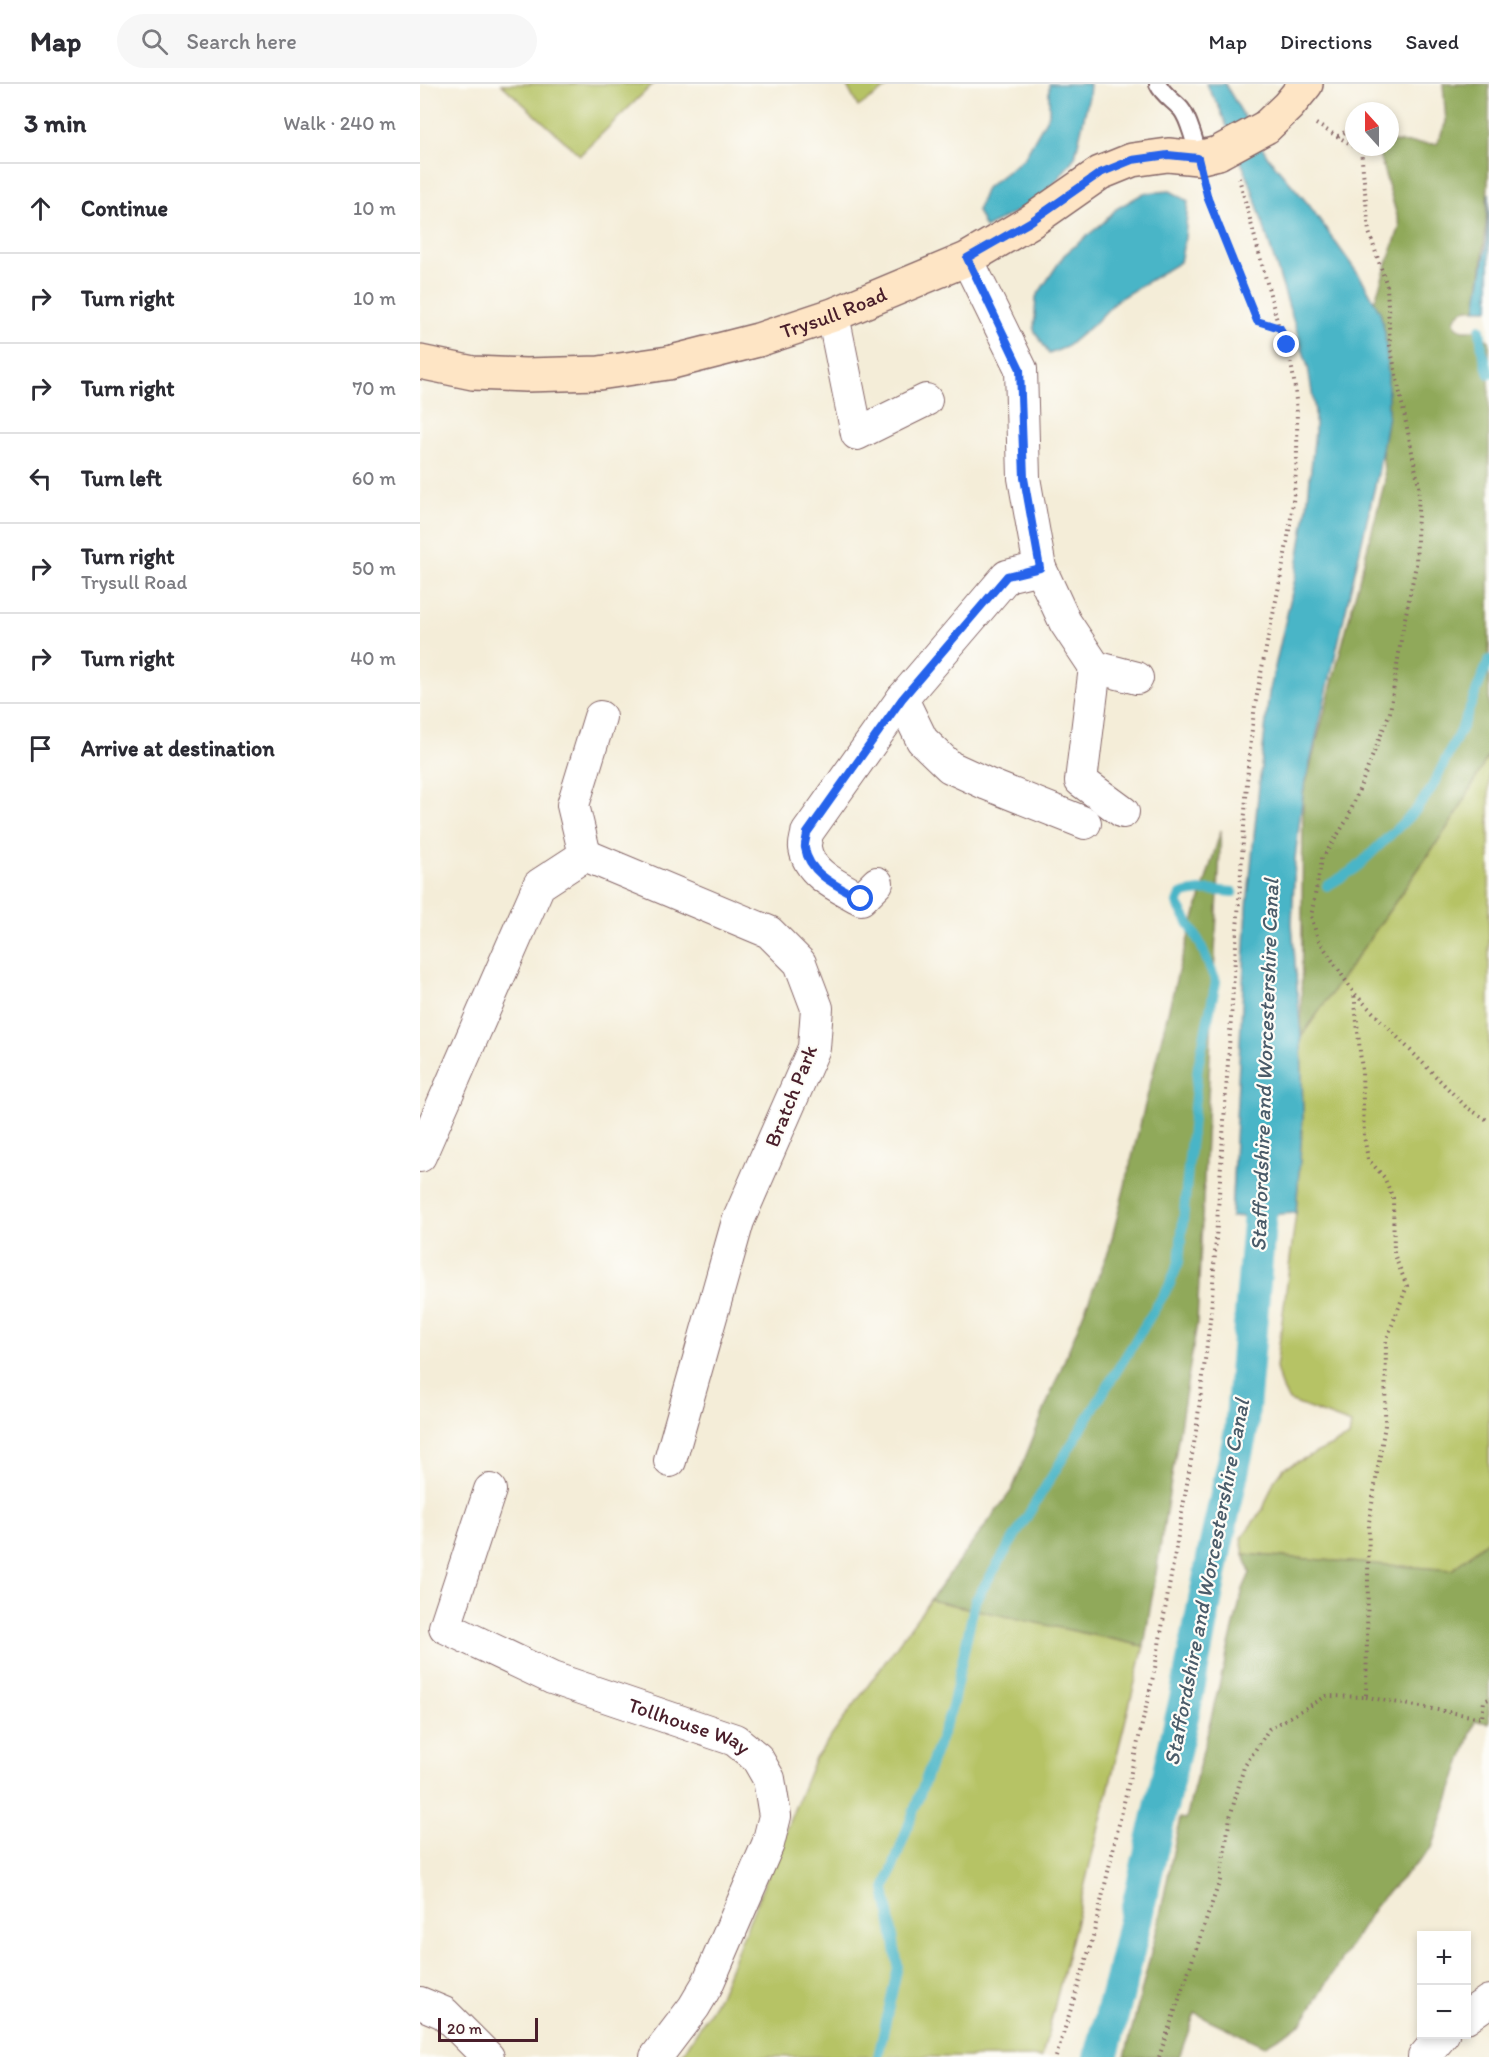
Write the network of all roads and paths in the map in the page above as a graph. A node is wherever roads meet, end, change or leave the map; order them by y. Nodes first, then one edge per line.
1 (1158, 84) edge
2 (1287, 106) edge
3 (1345, 132) edge
4 (1338, 136) junction
5 (1345, 140) edge
6 (1362, 156) edge
7 (1217, 161) junction
8 (967, 258) junction
9 (833, 315) junction
10 (1280, 328) junction
11 (420, 362) edge
12 (926, 400) dead end
13 (1040, 568) junction
14 (1095, 667) junction
15 (1137, 678) dead end
16 (902, 699) junction
17 (600, 717) dead end
18 (1123, 812) dead end
19 (1085, 823) dead end
20 (585, 855) junction
21 (877, 883) dead end
22 (1354, 993) junction
23 (1489, 1121) edge
24 (420, 1156) edge
25 (670, 1461) dead end
26 (490, 1490) dead end
27 (1366, 1697) junction
28 (1489, 1699) edge
29 (1489, 2001) edge
30 (420, 2003) edge
31 (1471, 2014) edge
32 (1439, 2039) edge
33 (488, 2057) edge
34 (656, 2057) edge
35 (1056, 2057) edge
36 (1159, 2057) edge
37 (1424, 2057) edge

1 - 7 lane
2 - 4 path
2 - 7 street, bridge
3 - 4 path
4 - 5 path
6 - 22 path
7 - 8 street, Trysull Road
7 - 10 path
7 - 10 path
8 - 9 street, Trysull Road
8 - 13 street
9 - 11 street, Trysull Road
9 - 12 street
10 - 35 path
13 - 14 street
13 - 16 street
14 - 15 street
14 - 18 street
16 - 19 street
16 - 21 street
17 - 20 street
20 - 24 street
20 - 25 street, Bratch Park
22 - 23 path
22 - 27 path
26 - 34 street, Tollhouse Way
27 - 28 path
27 - 36 path
29 - 31 street
30 - 33 street
32 - 37 street

